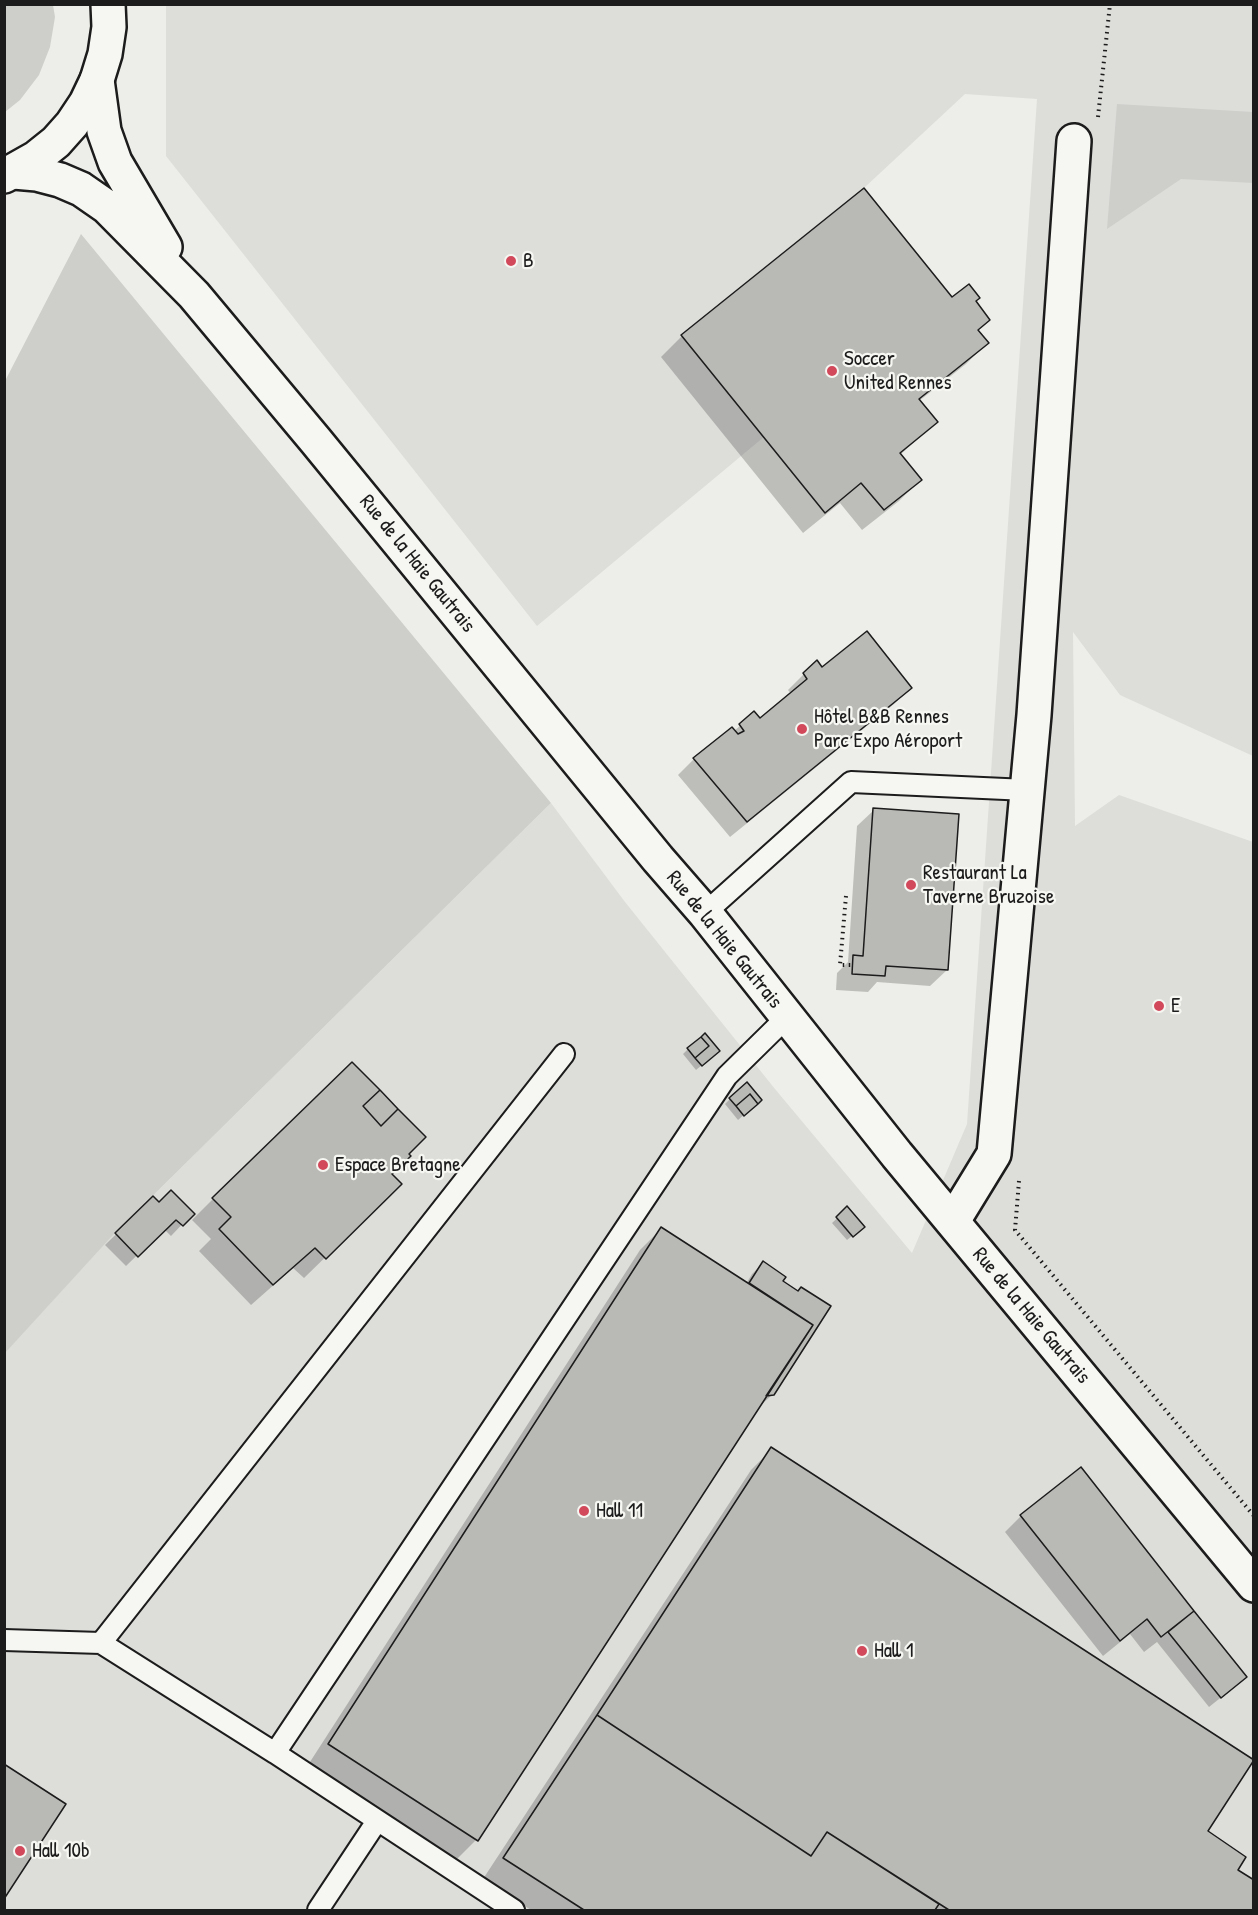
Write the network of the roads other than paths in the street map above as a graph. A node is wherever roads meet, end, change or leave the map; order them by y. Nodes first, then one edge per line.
1 (108, 4) edge
2 (97, 80) junction
3 (1074, 141) dead end
4 (10, 174) edge
5 (194, 295) junction
6 (1027, 790) junction
7 (705, 913) junction
8 (787, 1017) junction
9 (564, 1054) dead end
10 (953, 1221) junction
11 (1254, 1586) edge
12 (4, 1640) edge
13 (101, 1643) junction
14 (275, 1753) junction
15 (377, 1821) junction
16 (318, 1911) edge
17 (514, 1911) edge

1 - 2 street
2 - 4 street
2 - 5 street, Rue de la Haie Gautrais
3 - 6 street
4 - 5 street, Rue de la Haie Gautrais
5 - 7 street, Rue de la Haie Gautrais
6 - 7 lane
6 - 10 street
7 - 8 street, Rue de la Haie Gautrais
8 - 10 street, Rue de la Haie Gautrais
8 - 14 lane
9 - 13 lane
10 - 11 street, Rue de la Haie Gautrais
12 - 13 lane
13 - 14 lane
14 - 15 lane
15 - 16 lane
15 - 17 lane

